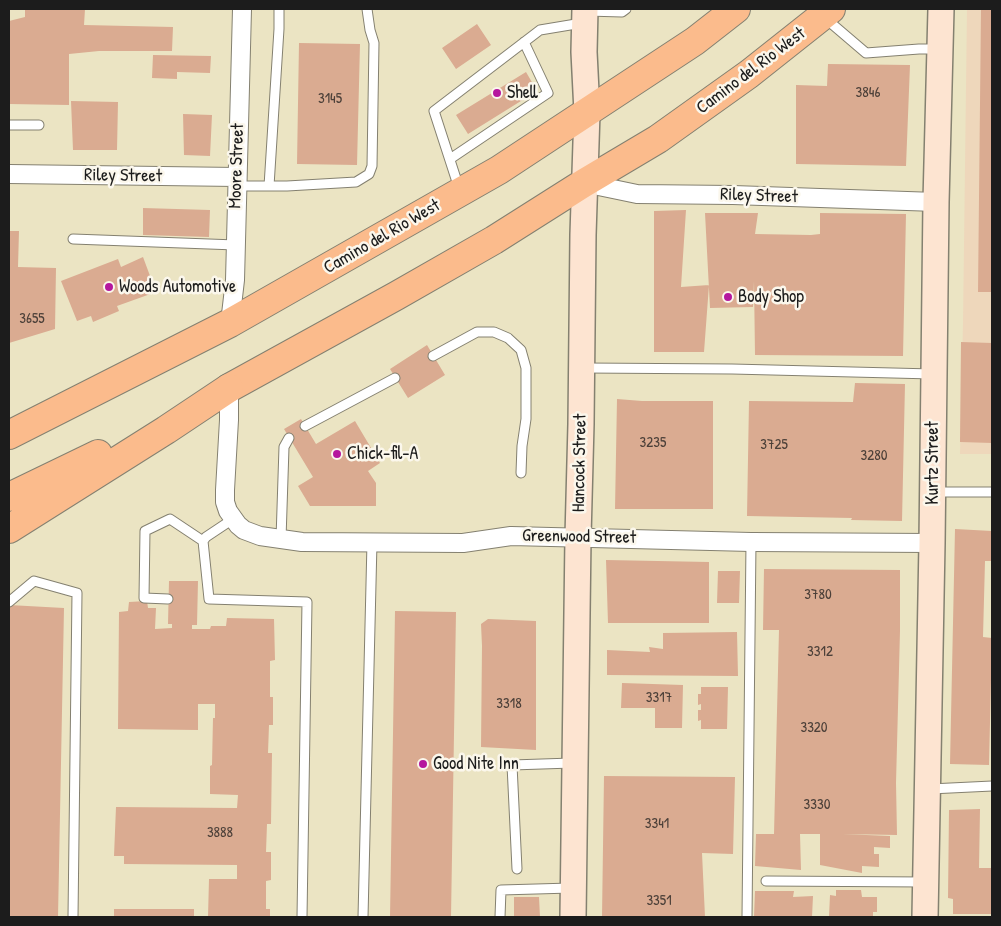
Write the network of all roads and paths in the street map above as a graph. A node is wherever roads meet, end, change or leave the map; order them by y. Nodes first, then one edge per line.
1 (242, 9) edge
2 (279, 9) edge
3 (367, 9) edge
4 (626, 9) edge
5 (736, 9) edge
6 (941, 9) edge
7 (827, 12) edge
8 (585, 14) edge
9 (524, 42) junction
10 (941, 49) junction
11 (587, 112) junction
12 (9, 125) edge
13 (39, 125) dead end
14 (450, 159) junction
15 (9, 174) edge
16 (237, 182) junction
17 (584, 183) junction
18 (269, 186) junction
19 (461, 192) junction
20 (936, 202) junction
21 (73, 239) dead end
22 (236, 245) junction
23 (230, 323) junction
24 (433, 356) dead end
25 (581, 368) junction
26 (934, 374) junction
27 (395, 378) dead end
28 (229, 388) junction
29 (305, 426) dead end
30 (9, 435) edge
31 (289, 438) dead end
32 (521, 474) dead end
33 (933, 492) junction
34 (992, 492) edge
35 (9, 498) edge
36 (233, 519) junction
37 (9, 529) edge
38 (578, 537) junction
39 (281, 539) junction
40 (203, 541) junction
41 (372, 542) junction
42 (751, 542) junction
43 (932, 543) junction
44 (168, 599) dead end
45 (198, 599) dead end
46 (209, 599) junction
47 (9, 602) edge
48 (575, 763) junction
49 (992, 786) edge
50 (927, 789) junction
51 (517, 869) dead end
52 (766, 881) dead end
53 (925, 882) junction
54 (574, 887) junction
55 (73, 917) edge
56 (302, 917) edge
57 (363, 917) edge
58 (500, 917) edge
59 (573, 917) edge
60 (747, 917) edge
61 (925, 917) edge

1 - 16 street, Moore Street
2 - 18 lane
3 - 18 lane
4 - 8 lane
5 - 11 main road, Camino del Rio West
6 - 10 street, Kurtz Street
7 - 10 lane
7 - 17 main road, Camino del Rio West
8 - 9 lane
8 - 11 street, Hancock Street
9 - 14 lane
9 - 14 lane
10 - 20 street, Kurtz Street
11 - 17 street, Hancock Street
11 - 19 main road, Camino del Rio West
12 - 13 lane
14 - 19 lane
15 - 16 street, Riley Street
16 - 18 lane
16 - 22 street, Moore Street
17 - 20 street, Riley Street
17 - 25 street, Hancock Street
17 - 28 main road, Camino del Rio West
19 - 23 main road, Camino del Rio West
20 - 26 street, Kurtz Street
21 - 22 lane
22 - 23 street, Moore Street
23 - 30 main road, Camino del Rio West
24 - 32 lane
25 - 26 lane
25 - 38 street, Hancock Street
26 - 33 street, Kurtz Street
27 - 29 lane
28 - 35 main road
28 - 36 street
28 - 37 main road
31 - 39 lane
33 - 34 lane
33 - 43 street, Kurtz Street
36 - 39 street, Greenwood Street
36 - 40 lane
38 - 41 street, Greenwood Street
38 - 42 street, Greenwood Street
38 - 48 street, Hancock Street
39 - 41 street, Greenwood Street
40 - 44 lane
40 - 46 lane
41 - 57 lane
42 - 43 street, Greenwood Street
42 - 60 lane
43 - 50 street, Kurtz Street
45 - 46 lane
46 - 56 lane
47 - 55 lane
48 - 51 lane
48 - 54 street, Hancock Street
49 - 50 lane
50 - 53 street, Kurtz Street
52 - 53 lane
53 - 61 street, Kurtz Street
54 - 58 lane
54 - 59 street, Hancock Street

